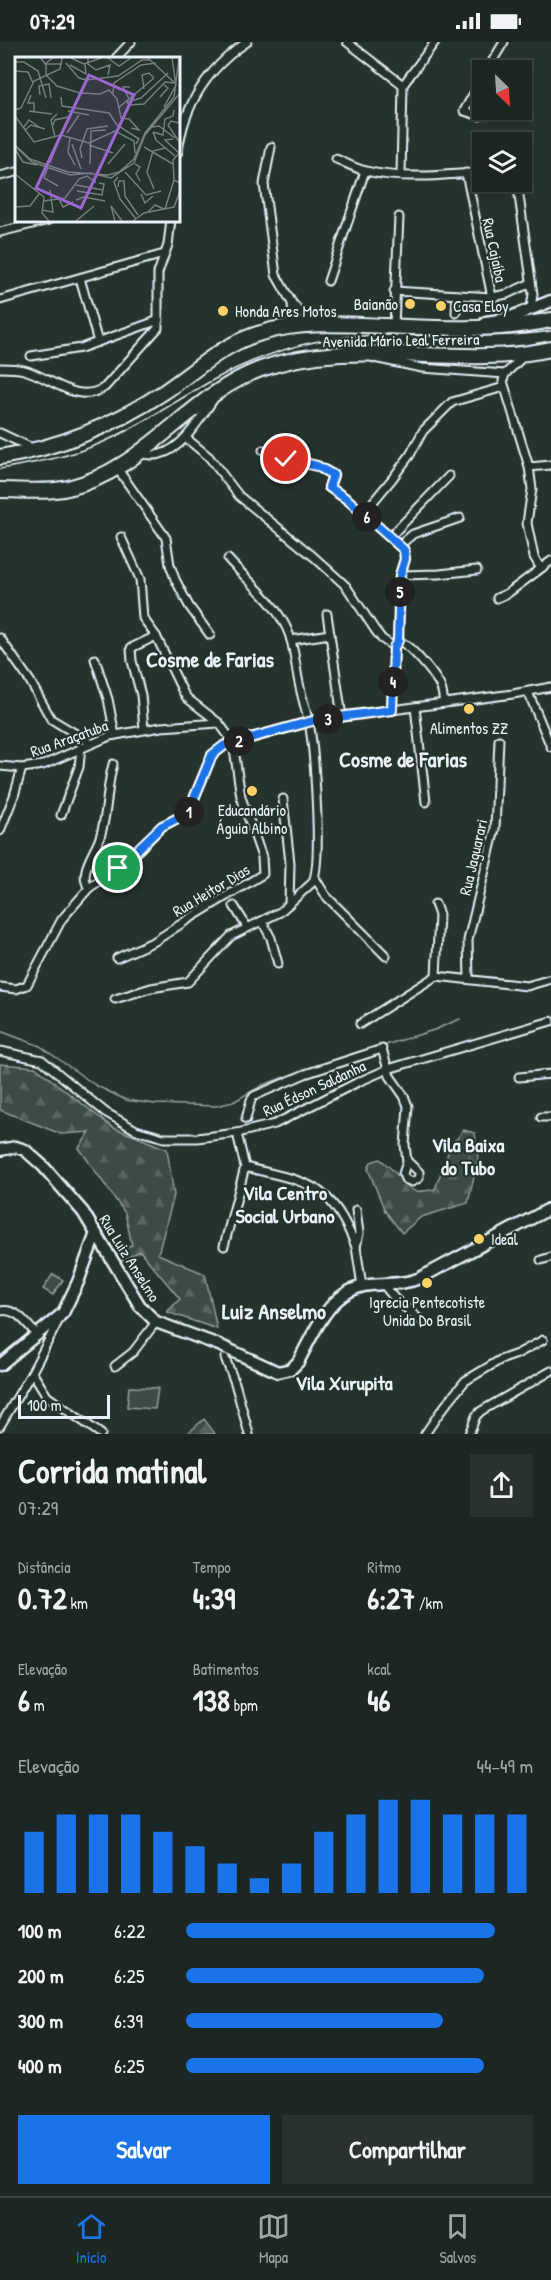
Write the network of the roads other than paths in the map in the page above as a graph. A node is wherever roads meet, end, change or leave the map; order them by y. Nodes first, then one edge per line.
1 (131, 42) edge
2 (247, 42) edge
3 (347, 42) edge
4 (435, 42) edge
5 (504, 42) edge
6 (117, 57) edge
7 (493, 60) edge
8 (403, 85) junction
9 (472, 97) edge
10 (472, 114) edge
11 (180, 138) edge
12 (270, 147) dead end
13 (336, 159) dead end
14 (365, 171) junction
15 (15, 172) edge
16 (466, 173) junction
17 (472, 173) edge
18 (401, 174) junction
19 (0, 176) edge
20 (518, 192) edge
21 (399, 217) dead end
22 (41, 222) edge
23 (171, 222) edge
24 (0, 232) edge
25 (164, 254) junction
26 (80, 278) junction
27 (328, 281) dead end
28 (531, 283) junction
29 (394, 291) junction
30 (457, 295) junction
31 (492, 297) junction
32 (0, 300) edge
33 (551, 301) edge
34 (292, 303) junction
35 (531, 308) junction
36 (456, 313) dead end
37 (159, 320) junction
38 (551, 320) edge
39 (312, 324) junction
40 (394, 326) junction
41 (290, 327) junction
42 (455, 327) junction
43 (98, 342) junction
44 (551, 349) edge
45 (528, 353) junction
46 (351, 354) junction
47 (31, 356) dead end
48 (0, 368) edge
49 (505, 374) junction
50 (504, 387) junction
51 (219, 390) junction
52 (0, 433) edge
53 (186, 438) junction
54 (36, 450) junction
55 (263, 450) dead end
56 (140, 453) junction
57 (0, 457) edge
58 (551, 465) edge
59 (529, 467) junction
60 (117, 468) junction
61 (449, 476) dead end
62 (0, 490) edge
63 (363, 514) junction
64 (459, 518) dead end
65 (121, 537) dead end
66 (390, 537) junction
67 (400, 545) junction
68 (228, 559) dead end
69 (551, 561) edge
70 (540, 567) junction
71 (477, 570) dead end
72 (400, 575) junction
73 (496, 598) dead end
74 (327, 614) dead end
75 (330, 634) junction
76 (156, 636) junction
77 (210, 636) dead end
78 (0, 638) edge
79 (291, 640) junction
80 (396, 644) junction
81 (95, 659) dead end
82 (551, 687) edge
83 (528, 692) junction
84 (444, 703) junction
85 (415, 707) junction
86 (392, 710) junction
87 (342, 717) junction
88 (308, 722) junction
89 (219, 723) junction
90 (144, 729) junction
91 (115, 735) junction
92 (499, 740) dead end
93 (233, 742) junction
94 (91, 743) junction
95 (81, 747) junction
96 (551, 747) edge
97 (113, 764) dead end
98 (0, 766) edge
99 (22, 768) junction
100 (283, 799) dead end
101 (426, 802) dead end
102 (61, 815) dead end
103 (0, 831) edge
104 (315, 878) junction
105 (89, 888) junction
106 (290, 904) junction
107 (435, 904) dead end
108 (234, 906) dead end
109 (262, 921) junction
110 (247, 927) junction
111 (386, 956) dead end
112 (117, 958) dead end
113 (278, 964) dead end
114 (436, 976) junction
115 (469, 979) junction
116 (551, 979) edge
117 (0, 987) edge
118 (115, 999) dead end
119 (551, 1021) edge
120 (360, 1024) dead end
121 (0, 1051) edge
122 (387, 1070) junction
123 (551, 1074) edge
124 (519, 1077) dead end
125 (541, 1117) dead end
126 (551, 1117) edge
127 (246, 1119) dead end
128 (237, 1133) junction
129 (0, 1150) edge
130 (407, 1161) dead end
131 (245, 1167) junction
132 (551, 1208) edge
133 (356, 1210) dead end
134 (96, 1233) junction
135 (224, 1246) dead end
136 (356, 1247) junction
137 (551, 1257) edge
138 (541, 1260) dead end
139 (383, 1284) junction
140 (362, 1286) junction
141 (0, 1311) edge
142 (63, 1313) junction
143 (419, 1319) dead end
144 (156, 1322) junction
145 (38, 1336) junction
146 (543, 1340) dead end
147 (225, 1358) dead end
148 (0, 1365) edge
149 (115, 1366) dead end
150 (551, 1371) edge
151 (32, 1372) junction
152 (0, 1426) edge
153 (101, 1434) edge
154 (249, 1434) edge
155 (425, 1434) edge
156 (469, 1434) edge

1 - 6 street
2 - 11 street
3 - 8 street
4 - 8 street
5 - 7 street
8 - 18 street
9 - 10 street
12 - 34 street
13 - 14 street
14 - 18 street
14 - 27 street
15 - 19 street
16 - 17 street
16 - 18 street
16 - 31 street, Rua Cajaíba
20 - 28 street
21 - 29 street
22 - 24 street
23 - 25 street
25 - 26 street
25 - 37 street
26 - 32 street
26 - 43 street
28 - 31 street
28 - 35 street
29 - 30 street
29 - 40 street
30 - 31 street
30 - 36 street
33 - 35 street, Avenida Mário Leal Ferreira
34 - 39 street
34 - 41 street
35 - 42 street, Avenida Mário Leal Ferreira
37 - 43 street
37 - 48 street
38 - 42 highway, Avenida Mário Leal Ferreira
39 - 40 highway, Avenida Mário Leal Ferreira
39 - 41 highway, Avenida Mário Leal Ferreira
40 - 42 highway, Avenida Mário Leal Ferreira
41 - 54 highway, Avenida Mário Leal Ferreira
43 - 47 street
44 - 45 highway, Avenida Mário Leal Ferreira
45 - 46 highway, Avenida Mário Leal Ferreira
45 - 49 street
46 - 49 street
46 - 51 highway, Avenida Mário Leal Ferreira
49 - 50 street
50 - 59 street
50 - 63 street
51 - 53 street
51 - 56 highway, Avenida Mário Leal Ferreira
52 - 54 street
53 - 56 street
53 - 80 street
54 - 57 highway, Avenida Mário Leal Ferreira
55 - 63 street
56 - 60 highway, Avenida Mário Leal Ferreira
58 - 59 street
59 - 70 street
60 - 62 highway, Avenida Mário Leal Ferreira
60 - 77 street
61 - 66 street
63 - 66 street
64 - 67 street
65 - 76 street
66 - 67 street
67 - 72 street
68 - 79 street
69 - 70 street
70 - 73 street
71 - 72 street
72 - 80 street
74 - 75 street
75 - 79 street
75 - 87 street
76 - 89 street
76 - 90 street
78 - 94 street
79 - 88 street
80 - 84 street
80 - 86 street
81 - 91 street
82 - 83 street
83 - 84 street
83 - 96 street
84 - 85 street
85 - 86 street
85 - 101 street
86 - 87 street
87 - 88 street
88 - 93 street
88 - 104 street
89 - 90 street, Rua Araçatuba
89 - 93 street
90 - 91 street, Rua Araçatuba
91 - 94 street, Rua Araçatuba
92 - 115 street, Rua Jaguarari
93 - 105 street
93 - 112 street, Rua Heitor Dias
94 - 95 street, Rua Araçatuba
95 - 99 street, Rua Araçatuba
95 - 102 street
97 - 105 street
98 - 99 street, Rua Araçatuba
99 - 103 street
100 - 106 street
104 - 106 street
104 - 111 street
105 - 117 street
106 - 109 street
107 - 114 street
108 - 110 street
109 - 110 street
109 - 113 street
110 - 118 street
114 - 115 street
114 - 120 street
115 - 116 street
119 - 122 street, Rua Édson Saldanha
121 - 128 street, Rua Édson Saldanha
122 - 127 street
122 - 128 street, Rua Édson Saldanha
122 - 130 street
123 - 124 street
125 - 126 street
128 - 131 street
129 - 134 street, Rua Luiz Anselmo
131 - 135 street
131 - 136 street
132 - 139 street, Rua Luiz Anselmo
133 - 136 street
134 - 142 street
134 - 144 street, Rua Luiz Anselmo
136 - 140 street
137 - 138 street
139 - 140 street, Rua Luiz Anselmo
139 - 143 street
140 - 144 street, Rua Luiz Anselmo
141 - 145 street
142 - 145 street
142 - 151 street
144 - 149 street
145 - 148 street
146 - 155 street
147 - 154 street
150 - 156 street
151 - 152 street
151 - 153 street

